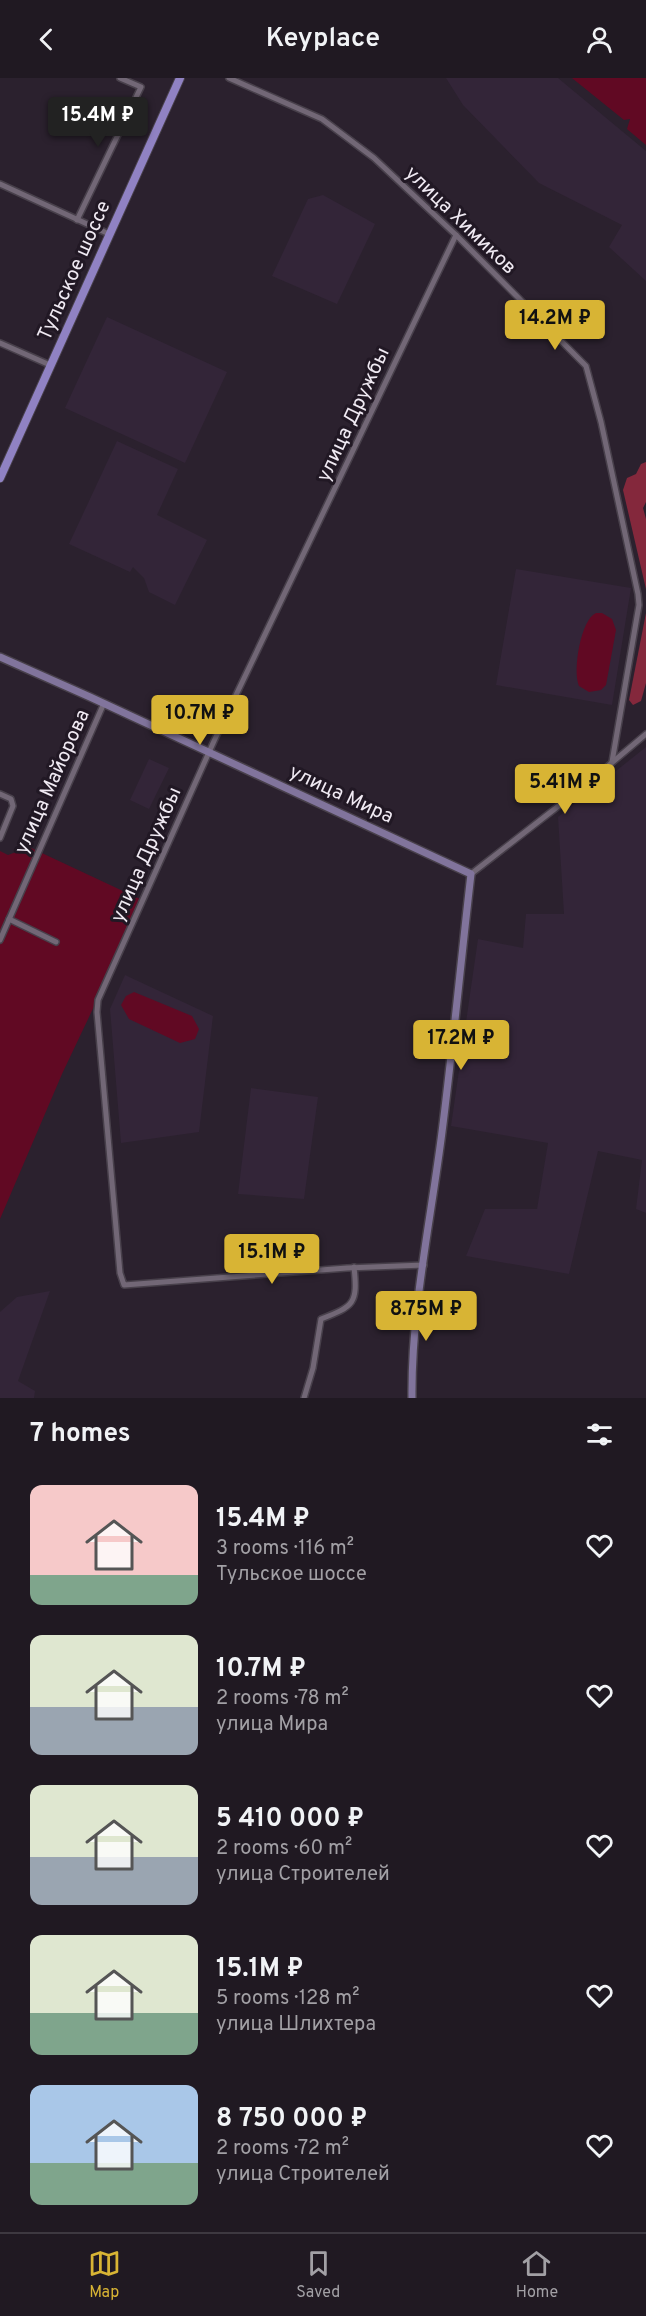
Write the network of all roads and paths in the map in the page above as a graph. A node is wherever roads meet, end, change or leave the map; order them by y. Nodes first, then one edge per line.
1 (120, 78) edge
2 (180, 78) edge
3 (229, 78) edge
4 (0, 184) edge
5 (77, 220) junction
6 (109, 234) junction
7 (456, 235) junction
8 (0, 343) edge
9 (50, 365) junction
10 (0, 478) edge
11 (0, 657) edge
12 (104, 703) junction
13 (646, 734) edge
14 (210, 752) junction
15 (612, 762) junction
16 (0, 794) edge
17 (0, 838) edge
18 (471, 874) junction
19 (9, 920) junction
20 (0, 940) edge
21 (56, 942) dead end
22 (424, 1265) junction
23 (354, 1267) junction
24 (304, 1398) edge
25 (412, 1398) edge

1 - 5 street
2 - 6 main road, Тульское шоссе
3 - 7 street, улица Химиков
4 - 5 street
5 - 6 street
6 - 9 main road, Тульское шоссе
7 - 14 street, улица Дружбы
7 - 15 street, улица Химиков
8 - 9 street
9 - 10 main road, Тульское шоссе
11 - 12 street, улица Мира
12 - 14 street, улица Мира
12 - 19 street, улица Майорова
13 - 15 street
14 - 18 street, улица Мира
14 - 23 street, улица Дружбы
15 - 18 street
16 - 17 street
18 - 22 street
19 - 20 street, улица Майорова
19 - 21 street
22 - 23 street
22 - 25 street
23 - 24 street

